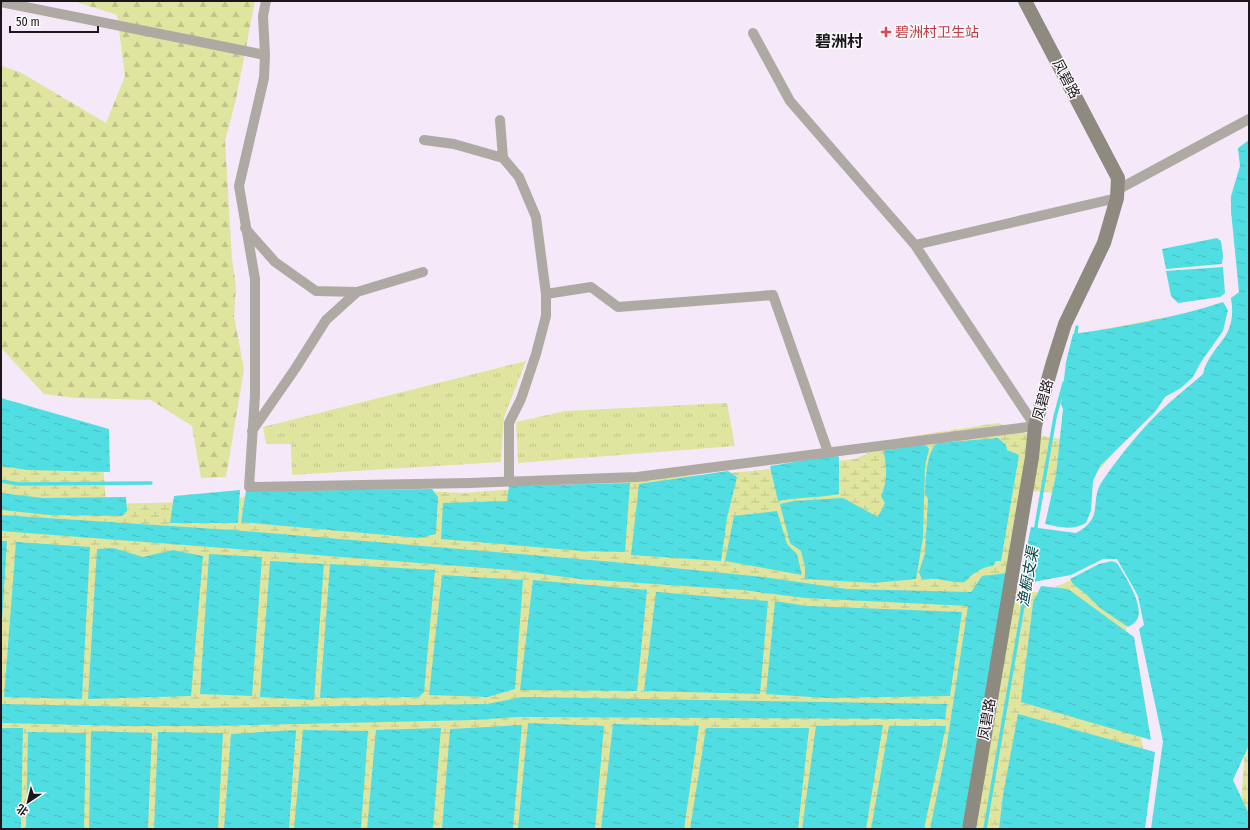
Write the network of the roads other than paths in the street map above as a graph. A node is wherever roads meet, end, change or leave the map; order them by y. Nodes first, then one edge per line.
1 (266, 1) edge
2 (1025, 1) edge
3 (1, 2) edge
4 (753, 33) dead end
5 (265, 55) junction
6 (1249, 119) edge
7 (500, 120) dead end
8 (424, 140) dead end
9 (503, 158) junction
10 (1117, 194) junction
11 (245, 228) junction
12 (915, 245) junction
13 (423, 272) dead end
14 (357, 292) junction
15 (546, 294) junction
16 (1036, 426) junction
17 (252, 431) junction
18 (828, 452) junction
19 (509, 481) junction
20 (968, 829) edge

1 - 5 street
2 - 10 main road, 凤碧路
3 - 5 street
4 - 12 street
5 - 11 street
6 - 10 street
7 - 9 street
8 - 9 street
9 - 15 street
10 - 12 street
10 - 16 main road, 凤碧路
11 - 14 street
11 - 17 street
12 - 16 street
13 - 14 street
14 - 17 street
15 - 18 street
15 - 19 street
16 - 18 street
16 - 20 main road, 凤碧路
17 - 19 street
18 - 19 street

